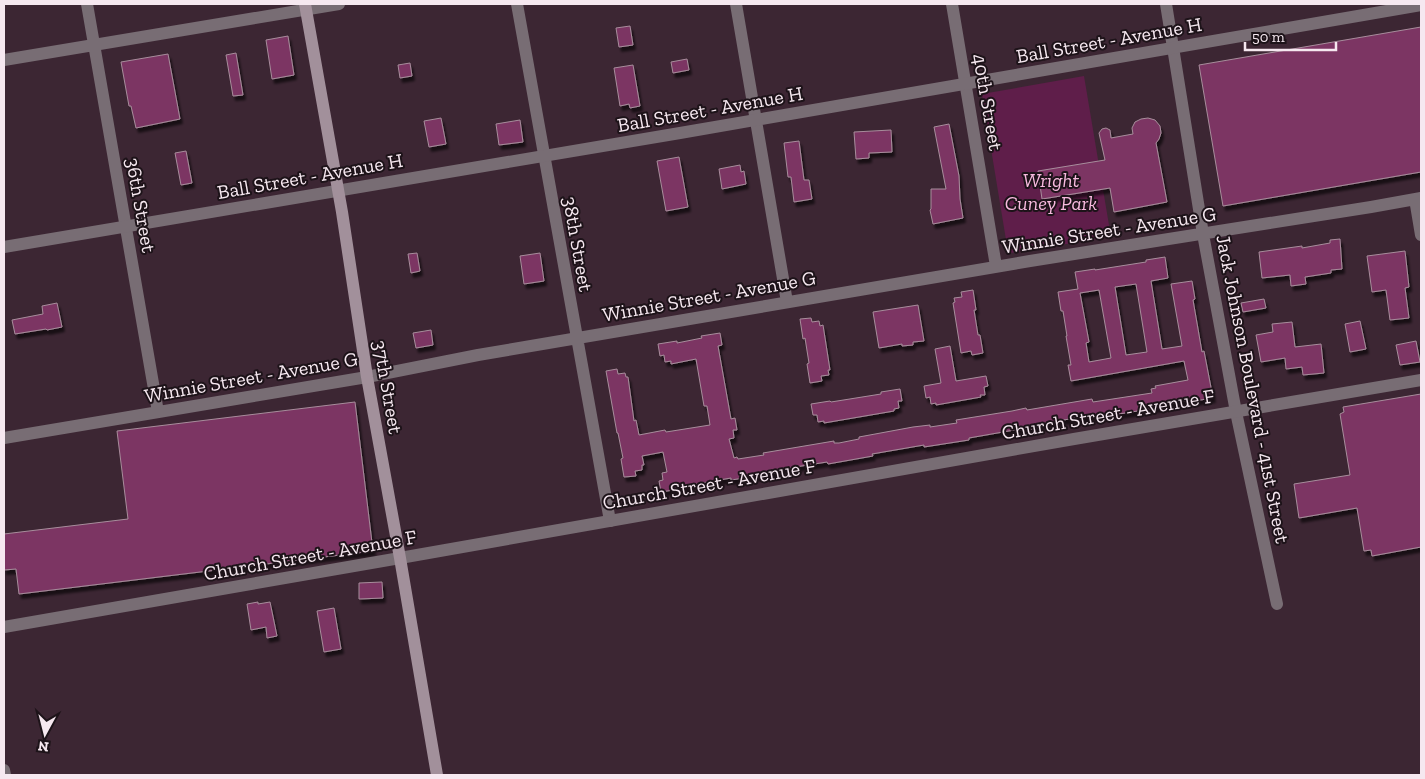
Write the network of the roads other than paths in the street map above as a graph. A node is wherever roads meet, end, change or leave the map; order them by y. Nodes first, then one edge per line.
1 (87, 4) edge
2 (339, 4) edge
3 (517, 4) edge
4 (736, 4) edge
5 (952, 4) edge
6 (1166, 4) edge
7 (1421, 5) edge
8 (306, 7) edge
9 (1385, 8) edge
10 (94, 45) junction
11 (1173, 48) junction
12 (4, 60) edge
13 (965, 84) junction
14 (756, 120) junction
15 (543, 156) junction
16 (338, 190) junction
17 (1418, 198) edge
18 (126, 226) junction
19 (1204, 234) junction
20 (1421, 235) edge
21 (4, 247) edge
22 (996, 266) junction
23 (786, 302) junction
24 (576, 338) junction
25 (367, 377) junction
26 (1421, 380) edge
27 (158, 412) junction
28 (1236, 412) junction
29 (4, 438) edge
30 (610, 521) junction
31 (400, 558) junction
32 (1277, 604) dead end
33 (4, 627) edge
34 (4, 770) edge
35 (5, 775) edge
36 (437, 775) edge

1 - 10 street, 36th Street
2 - 8 street
3 - 15 street, 38th Street
4 - 14 street
5 - 13 street, 40th Street
6 - 11 street, Jack Johnson Boulevard - 41st Street
7 - 9 street, Ball Street - Avenue H
8 - 10 street
8 - 16 main road, 37th Street
9 - 11 street, Ball Street - Avenue H
10 - 12 street
10 - 18 street, 36th Street
11 - 13 street, Ball Street - Avenue H
11 - 19 street, Jack Johnson Boulevard - 41st Street
13 - 14 street, Ball Street - Avenue H
13 - 22 street, 40th Street
14 - 15 street, Ball Street - Avenue H
14 - 23 street
15 - 16 street, Ball Street - Avenue H
15 - 24 street, 38th Street
16 - 18 street, Ball Street - Avenue H
16 - 25 main road, 37th Street
17 - 19 street, Winnie Street - Avenue G
17 - 20 street
18 - 21 street, Ball Street - Avenue H
18 - 27 street, 36th Street
19 - 22 street, Winnie Street - Avenue G
19 - 28 street, Jack Johnson Boulevard - 41st Street
22 - 23 street, Winnie Street - Avenue G
23 - 24 street, Winnie Street - Avenue G
24 - 25 street, Winnie Street - Avenue G
24 - 30 street, 38th Street
25 - 27 street, Winnie Street - Avenue G
25 - 31 main road, 37th Street
26 - 28 street, Church Street - Avenue F
27 - 29 street, Winnie Street - Avenue G
28 - 30 street, Church Street - Avenue F
28 - 32 street, Jack Johnson Boulevard - 41st Street
30 - 31 street, Church Street - Avenue F
31 - 33 street, Church Street - Avenue F
31 - 36 main road, 37th Street
34 - 35 street

